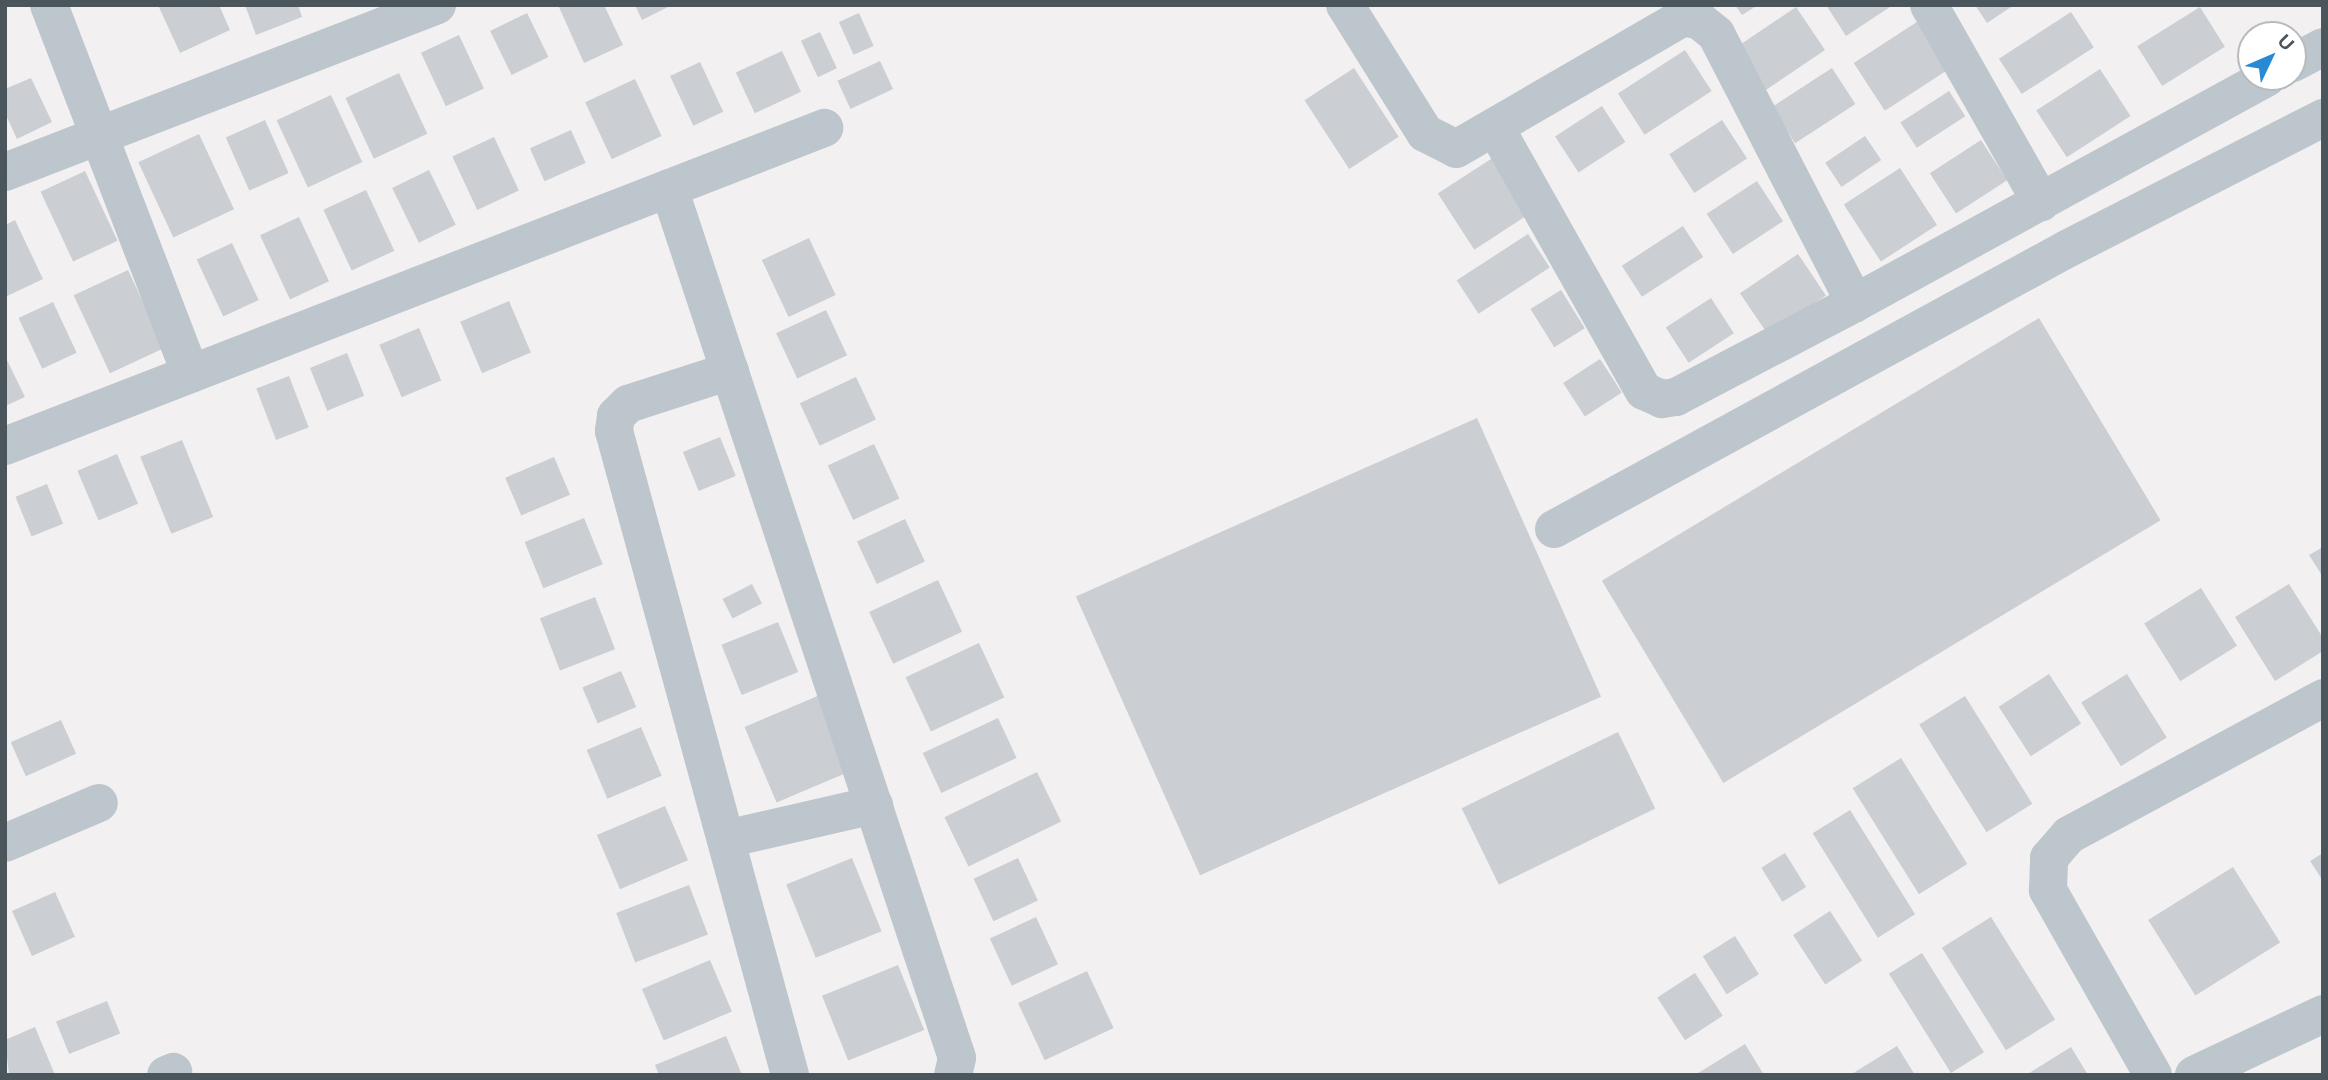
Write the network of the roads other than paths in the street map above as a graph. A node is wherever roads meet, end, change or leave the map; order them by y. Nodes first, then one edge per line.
1 (49, 5) edge
2 (437, 5) edge
3 (1345, 5) edge
4 (1929, 5) edge
5 (2323, 47) edge
6 (2307, 56) edge
7 (2242, 91) edge
8 (2323, 118) edge
9 (1495, 127) junction
10 (824, 128) dead end
11 (99, 136) junction
12 (5, 172) edge
13 (669, 188) junction
14 (2041, 202) junction
15 (1855, 303) junction
16 (730, 371) junction
17 (191, 374) junction
18 (5, 446) edge
19 (1554, 529) dead end
20 (2323, 698) edge
21 (99, 803) dead end
22 (874, 805) junction
23 (726, 839) junction
24 (5, 843) edge
25 (2323, 1014) edge
26 (790, 1075) edge
27 (953, 1075) edge
28 (2153, 1075) edge
29 (2194, 1075) edge

1 - 11 street
2 - 11 street
3 - 9 street
4 - 14 street
5 - 6 street
7 - 14 street
8 - 19 street
9 - 15 street
9 - 15 street
10 - 13 street
11 - 12 street
11 - 17 street
13 - 16 street
13 - 17 street
14 - 15 street
16 - 22 street
16 - 23 street
17 - 18 street
20 - 28 street
21 - 24 street
22 - 23 street
22 - 27 street
23 - 26 street
25 - 29 street

